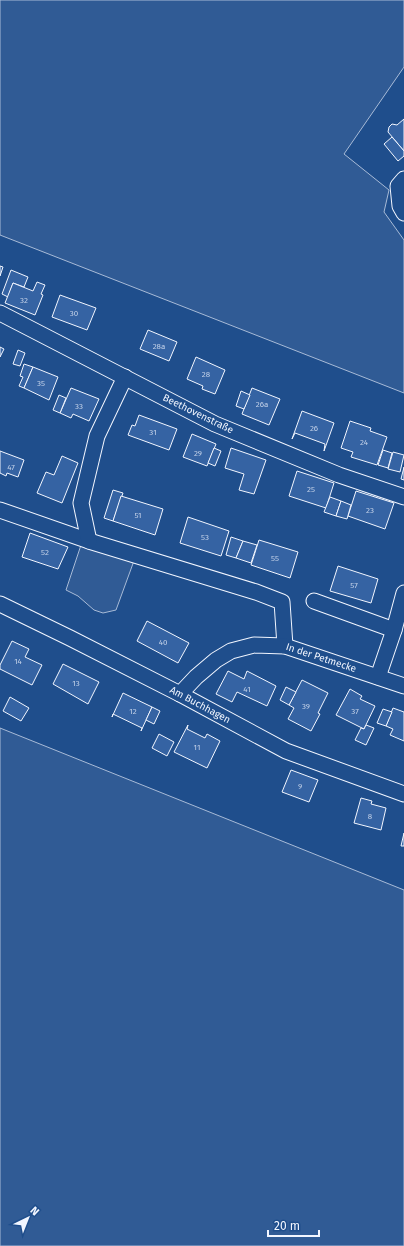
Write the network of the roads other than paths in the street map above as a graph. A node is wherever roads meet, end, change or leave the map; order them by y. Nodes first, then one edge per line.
1 (404, 179) edge
2 (404, 213) edge
3 (0, 313) edge
4 (125, 377) junction
5 (404, 497) edge
6 (0, 510) edge
7 (89, 541) junction
8 (404, 593) edge
9 (314, 601) dead end
10 (0, 604) edge
11 (394, 630) junction
12 (285, 646) junction
13 (378, 677) junction
14 (404, 686) edge
15 (180, 694) junction
16 (404, 794) edge

1 - 2 street
3 - 4 street, Beethovenstraße
4 - 5 street, Beethovenstraße
4 - 7 street
6 - 7 street
7 - 12 street
8 - 11 street
9 - 11 street
10 - 15 street, Am Buchhagen
11 - 13 street
12 - 13 street, In der Petmecke
12 - 15 street, In der Petmecke
13 - 14 street, In der Petmecke
15 - 16 street, Am Buchhagen

